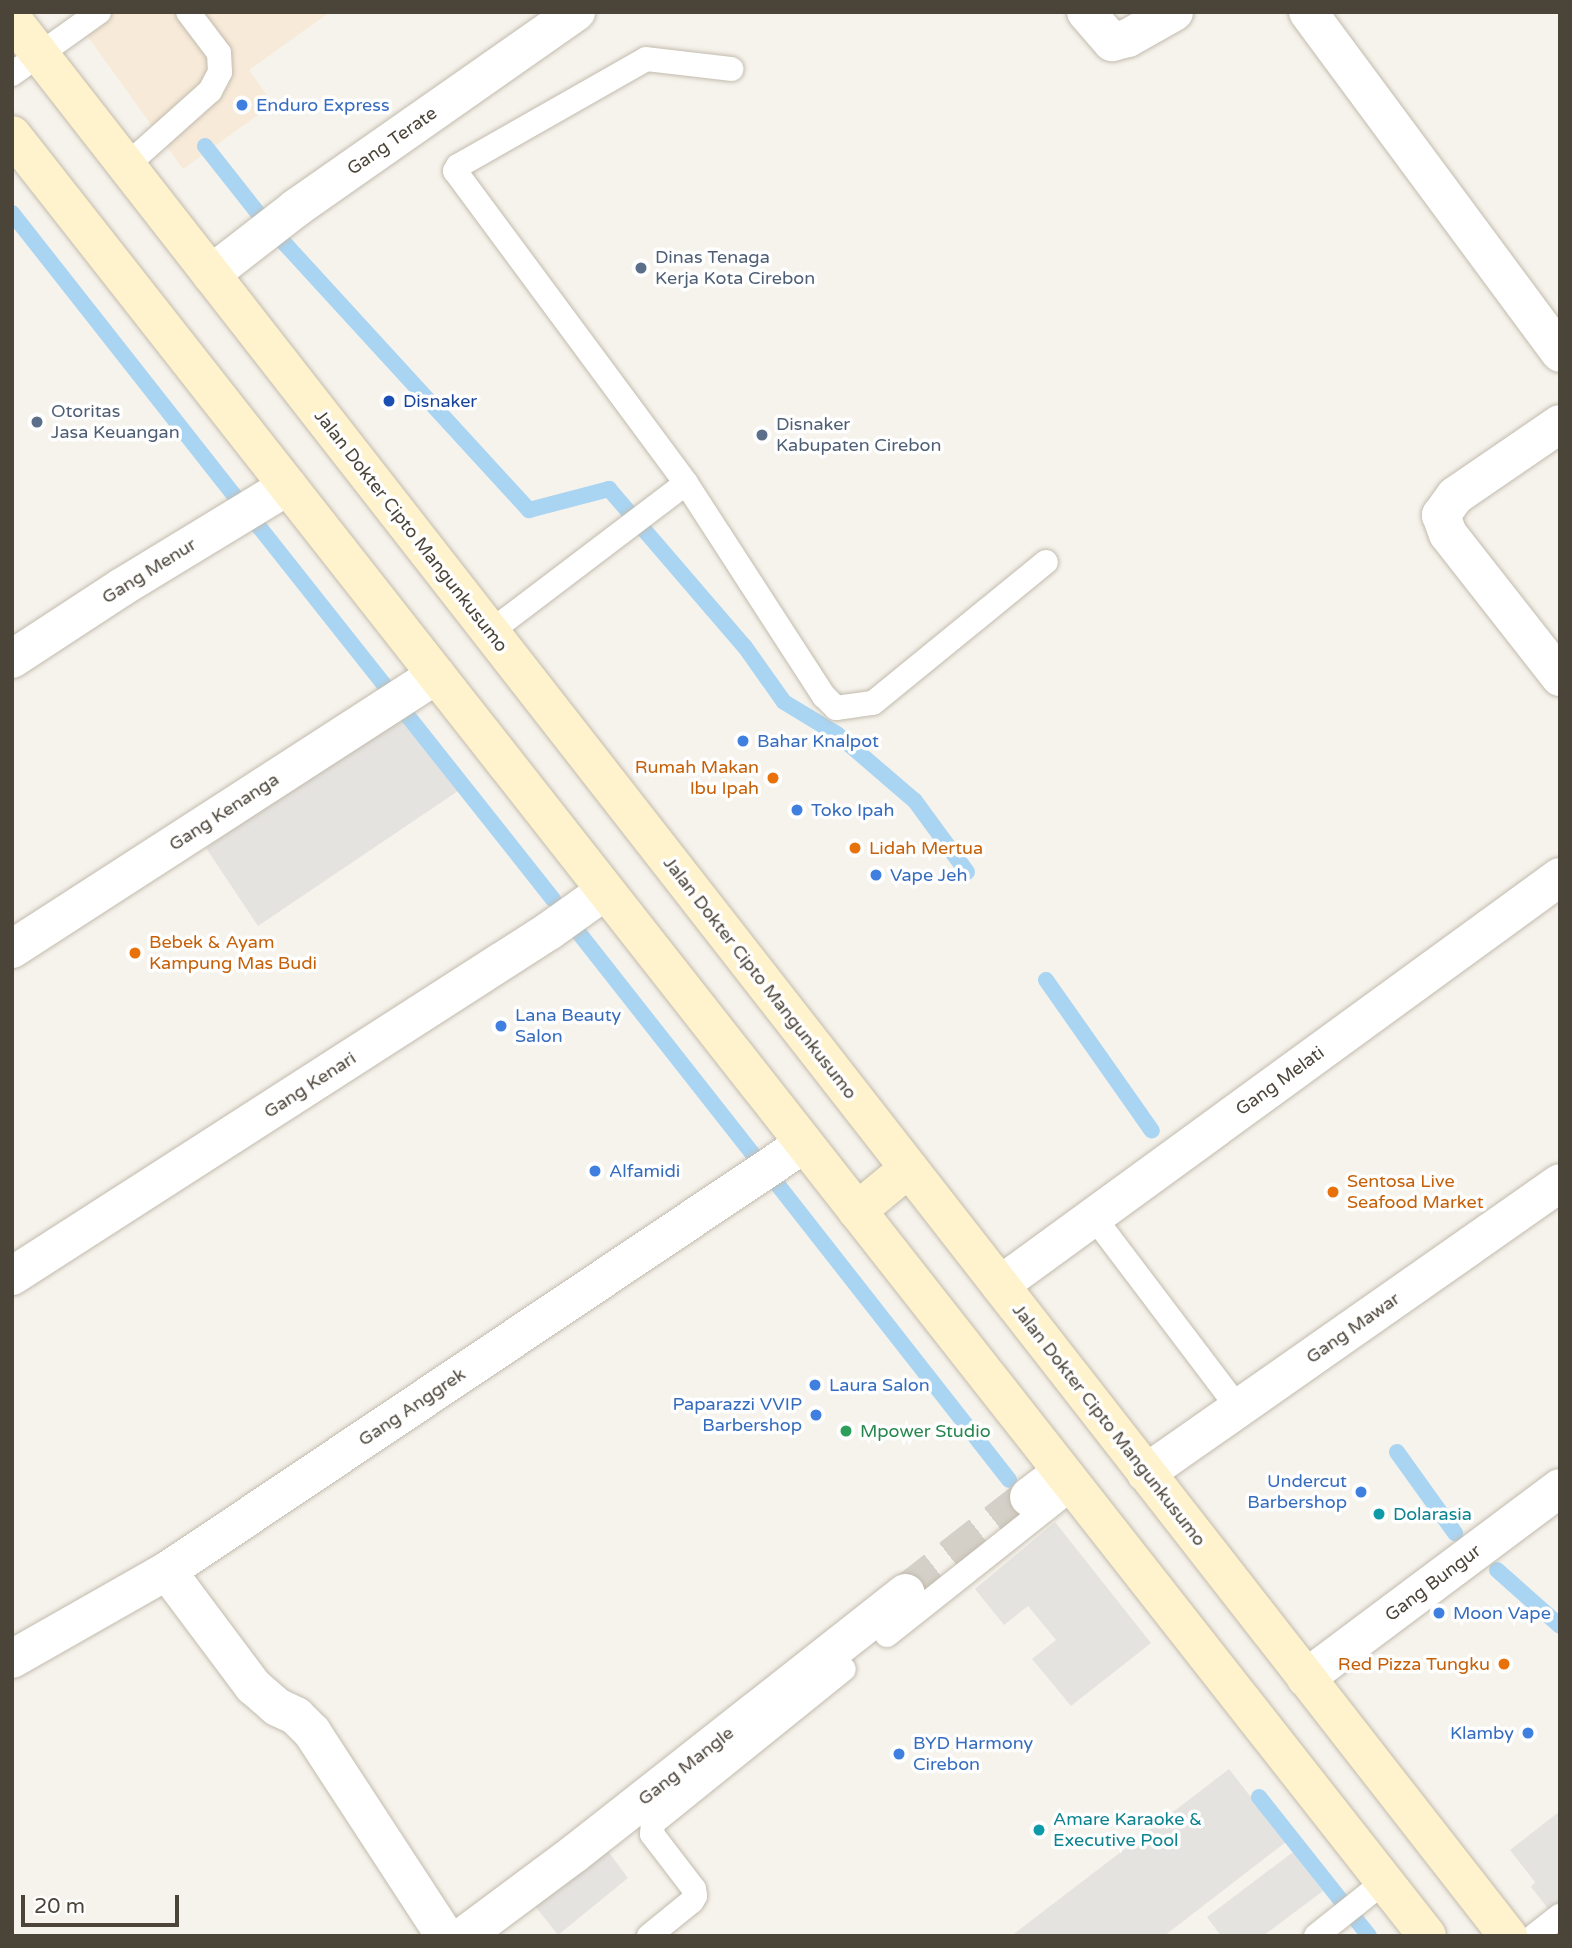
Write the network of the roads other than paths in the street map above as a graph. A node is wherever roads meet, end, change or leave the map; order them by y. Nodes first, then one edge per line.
1 (99, 12) edge
2 (188, 12) edge
3 (576, 12) edge
4 (1086, 12) edge
5 (1174, 12) edge
6 (1308, 12) edge
7 (12, 19) edge
8 (26, 64) edge
9 (731, 68) dead end
10 (12, 135) edge
11 (126, 166) junction
12 (211, 274) junction
13 (1560, 353) edge
14 (1560, 424) edge
15 (686, 483) junction
16 (288, 486) junction
17 (1046, 562) dead end
18 (490, 632) junction
19 (12, 659) edge
20 (436, 675) junction
21 (1560, 677) edge
22 (1560, 877) edge
23 (605, 891) junction
24 (12, 949) edge
25 (804, 1144) junction
26 (909, 1168) junction
27 (1560, 1183) edge
28 (857, 1211) junction
29 (1093, 1216) junction
30 (12, 1276) edge
31 (1000, 1284) junction
32 (1239, 1409) junction
33 (1146, 1473) junction
34 (1068, 1479) junction
35 (1560, 1488) edge
36 (1029, 1497) tunnel mouth
37 (167, 1571) junction
38 (906, 1593) tunnel mouth
39 (887, 1635) dead end
40 (12, 1659) edge
41 (844, 1670) dead end
42 (1306, 1678) junction
43 (1372, 1892) junction
44 (1560, 1916) edge
45 (1325, 1928) edge
46 (445, 1936) edge
47 (464, 1936) edge
48 (649, 1936) edge
49 (1427, 1936) edge
50 (1508, 1936) edge
51 (1534, 1936) edge

1 - 8 lane
2 - 11 lane
3 - 12 street, Gang Terate
4 - 5 street
6 - 13 street
7 - 8 main road, Jalan Dokter Cipto Mangunkusumo
8 - 11 main road, Jalan Dokter Cipto Mangunkusumo
9 - 15 lane
10 - 16 main road
11 - 12 main road, Jalan Dokter Cipto Mangunkusumo
12 - 18 main road, Jalan Dokter Cipto Mangunkusumo
14 - 21 street
15 - 17 lane
15 - 18 lane
16 - 19 street, Gang Menur
16 - 20 main road
18 - 26 main road, Jalan Dokter Cipto Mangunkusumo
20 - 23 main road
20 - 24 street, Gang Kenanga
22 - 29 street, Gang Melati
23 - 25 main road
23 - 30 street, Gang Kenari
25 - 28 main road
25 - 37 street, Gang Anggrek
26 - 28 main road
26 - 31 main road, Jalan Dokter Cipto Mangunkusumo
27 - 32 street, Gang Mawar
28 - 34 main road
29 - 31 street, Gang Melati
29 - 32 lane
31 - 33 main road, Jalan Dokter Cipto Mangunkusumo
32 - 33 street, Gang Mawar
33 - 42 main road, Jalan Dokter Cipto Mangunkusumo
34 - 36 street
34 - 39 lane
34 - 43 main road
35 - 42 street, Gang Bungur
37 - 40 street, Gang Anggrek
37 - 46 street
38 - 47 street, Gang Mangle
41 - 48 lane
42 - 50 main road, Jalan Dokter Cipto Mangunkusumo
43 - 45 lane
43 - 49 main road
44 - 51 lane

